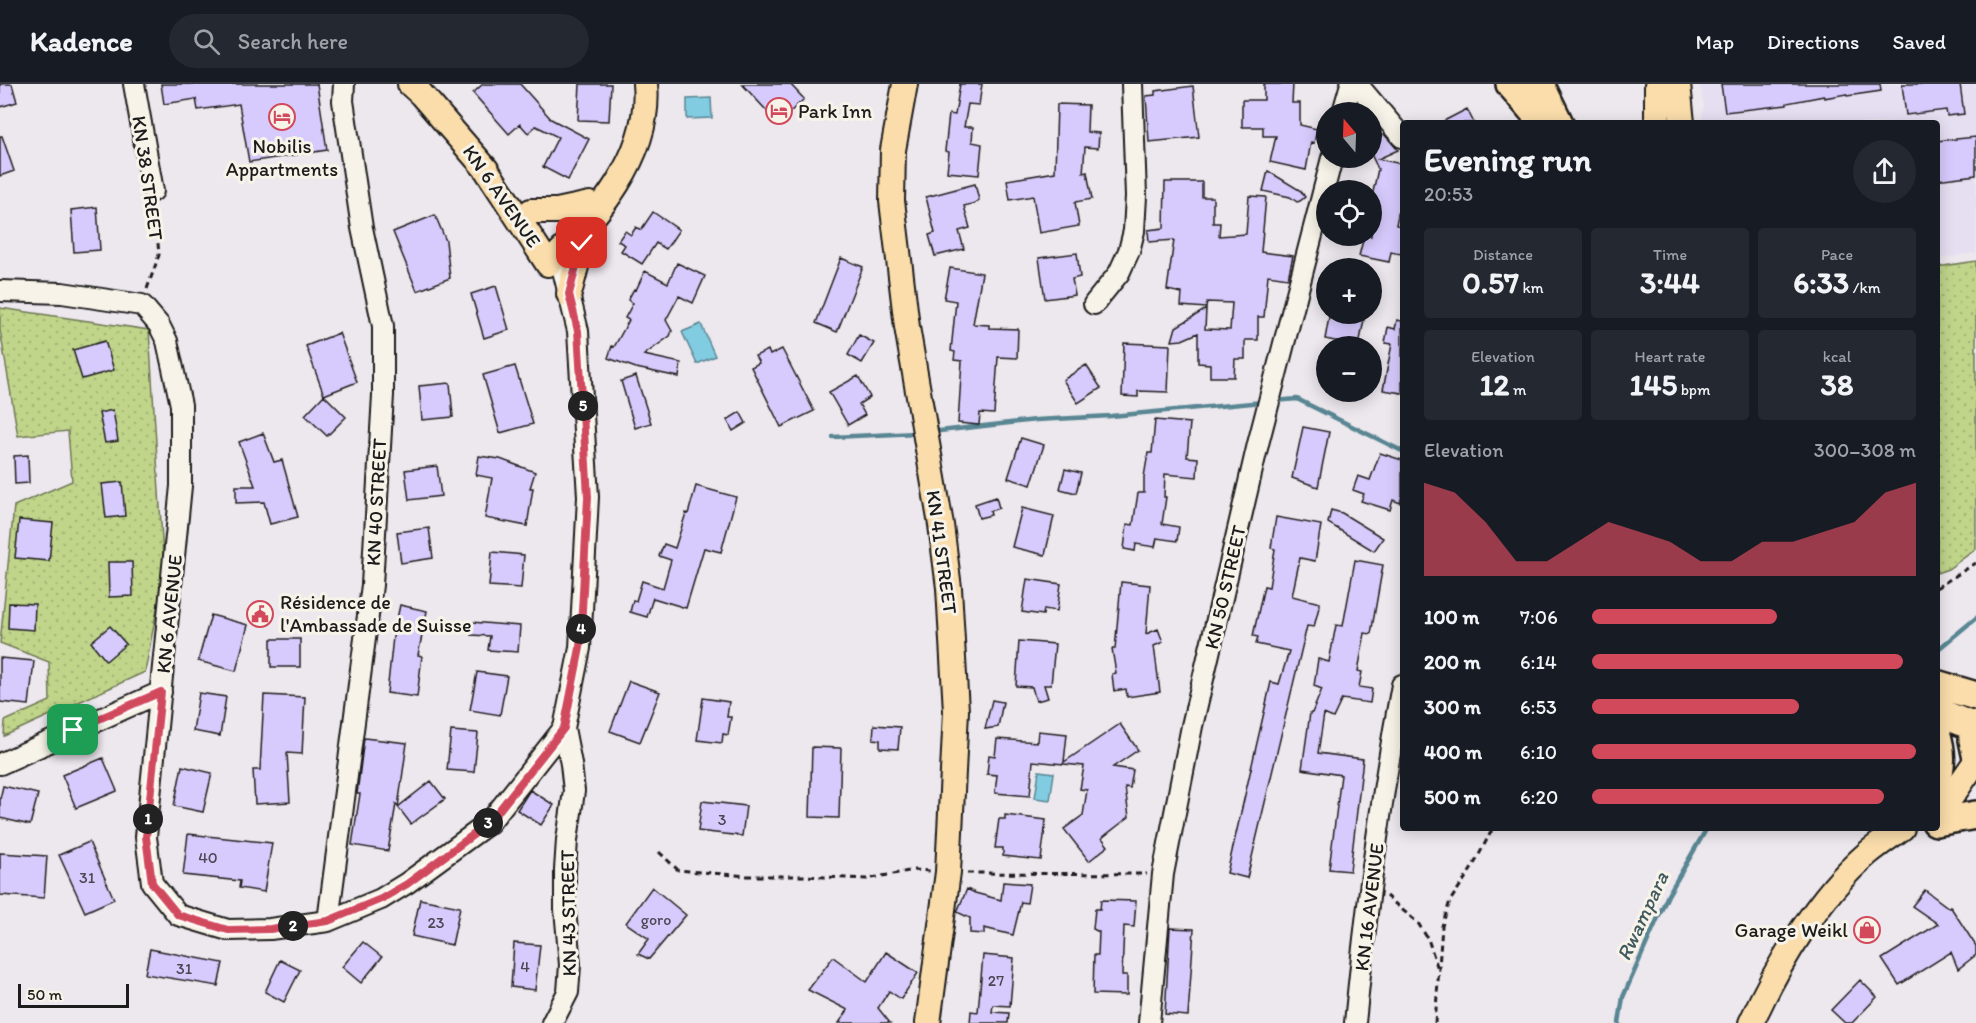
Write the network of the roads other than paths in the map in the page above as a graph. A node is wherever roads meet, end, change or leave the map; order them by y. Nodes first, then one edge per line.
1 (134, 84) edge
2 (344, 84) edge
3 (410, 84) edge
4 (425, 84) edge
5 (645, 84) edge
6 (905, 84) edge
7 (1132, 84) edge
8 (1351, 84) edge
9 (1357, 84) edge
10 (1510, 84) edge
11 (1540, 84) edge
12 (1657, 84) edge
13 (1678, 84) edge
14 (1346, 102) edge
15 (1539, 120) edge
16 (1558, 120) edge
17 (1657, 120) edge
18 (1682, 120) edge
19 (1400, 135) edge
20 (1329, 168) edge
21 (153, 191) road end
22 (592, 210) junction
23 (531, 211) junction
24 (550, 253) junction
25 (0, 291) edge
26 (569, 294) junction
27 (1094, 304) dead end
28 (580, 359) junction
29 (1940, 685) edge
30 (161, 692) junction
31 (1400, 696) edge
32 (1976, 696) edge
33 (1940, 713) edge
34 (564, 728) junction
35 (1975, 735) edge
36 (1940, 743) edge
37 (1976, 761) edge
38 (0, 764) edge
39 (1940, 791) edge
40 (1976, 794) edge
41 (1940, 803) edge
42 (1940, 804) edge
43 (1940, 804) edge
44 (1976, 815) edge
45 (1898, 831) edge
46 (328, 921) junction
47 (555, 1018) edge
48 (928, 1023) edge
49 (1149, 1023) edge
50 (1355, 1023) edge
51 (1751, 1023) edge

1 - 21 street, KN 38 STREET
2 - 46 street, KN 40 STREET
3 - 24 main road, KN 6 AVENUE
4 - 23 main road, KN 6 AVENUE
5 - 22 main road
6 - 48 main road, KN 41 STREET
7 - 27 street
8 - 14 street
9 - 19 street
10 - 15 highway
11 - 16 highway
12 - 17 main road
13 - 18 main road
20 - 49 street, KN 50 STREET
22 - 23 main road
22 - 24 main road
22 - 26 main road
23 - 24 main road, KN 6 AVENUE
24 - 26 street, KN 6 AVENUE
24 - 28 street, KN 6 AVENUE
25 - 30 street, KN 6 AVENUE
26 - 28 street, KN 6 AVENUE
28 - 34 street, KN 6 AVENUE
29 - 32 highway
30 - 38 street
30 - 46 street, KN 6 AVENUE
31 - 50 street, KN 16 AVENUE
33 - 35 highway
34 - 46 street, KN 6 AVENUE
34 - 47 street, KN 43 STREET
36 - 39 highway
37 - 41 main road
40 - 42 main road
43 - 44 highway
45 - 51 main road

